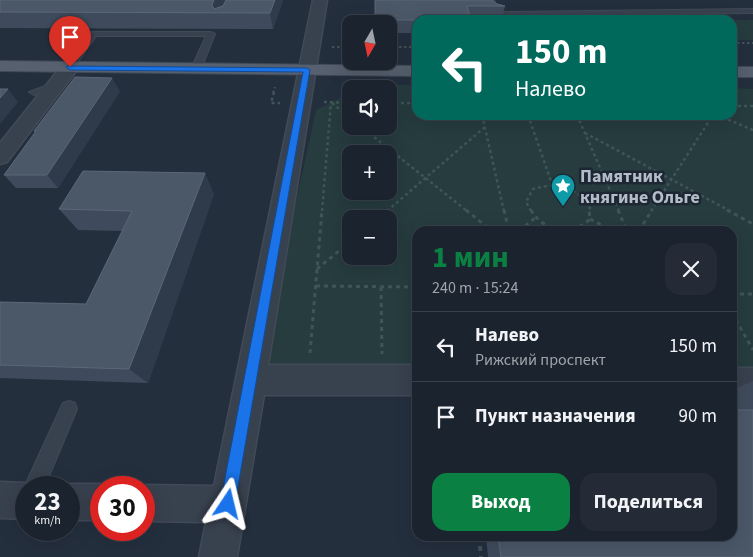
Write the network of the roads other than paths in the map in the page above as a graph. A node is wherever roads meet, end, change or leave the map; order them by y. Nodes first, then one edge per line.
1 (320, 0) edge
2 (490, 0) edge
3 (753, 11) edge
4 (218, 28) edge
5 (211, 34) junction
6 (0, 66) edge
7 (70, 67) junction
8 (196, 69) junction
9 (307, 70) junction
10 (412, 71) edge
11 (737, 72) edge
12 (753, 72) edge
13 (54, 86) junction
14 (34, 92) dead end
15 (0, 157) edge
16 (250, 380) junction
17 (412, 380) edge
18 (737, 383) edge
19 (753, 383) edge
20 (69, 409) dead end
21 (39, 476) edge
22 (0, 500) edge
23 (15, 501) edge
24 (155, 503) edge
25 (228, 504) junction
26 (218, 557) edge

1 - 9 street
2 - 3 lane
4 - 5 lane
5 - 7 lane
5 - 8 lane
6 - 7 main road
7 - 8 main road
7 - 13 street
8 - 9 main road
9 - 10 main road
9 - 16 street
11 - 12 main road
13 - 14 lane
13 - 15 street
16 - 17 street
16 - 25 street
18 - 19 street
20 - 21 lane
22 - 23 street
24 - 25 street
25 - 26 street

